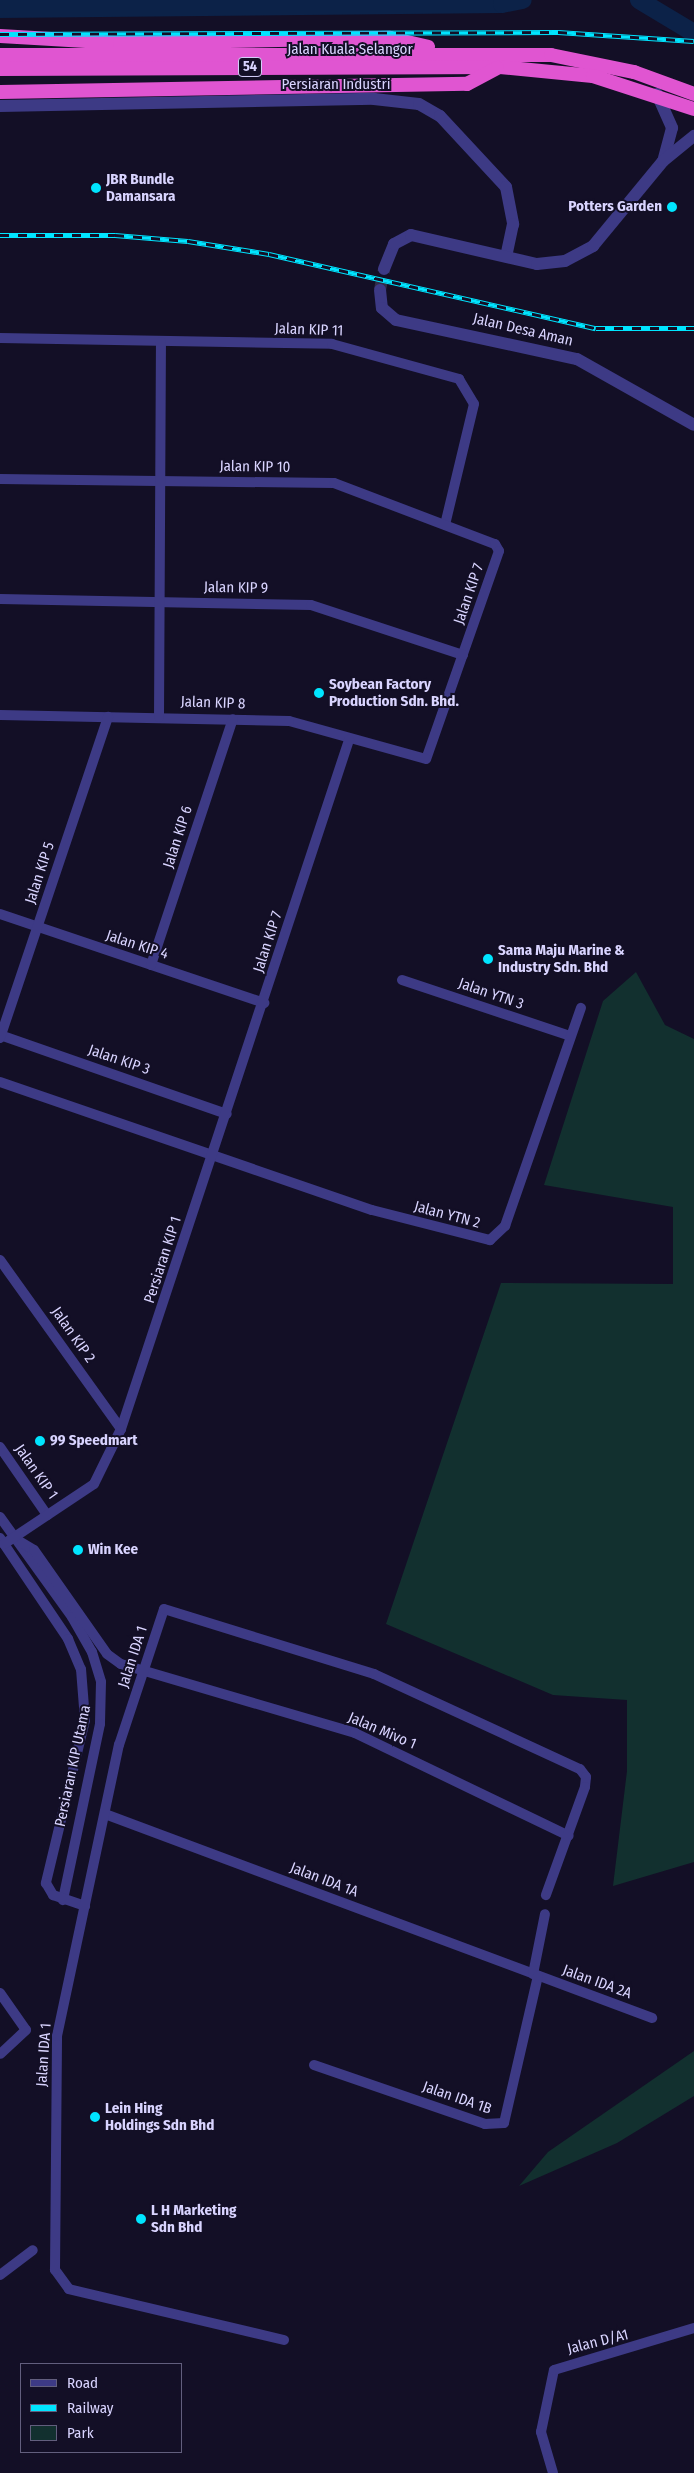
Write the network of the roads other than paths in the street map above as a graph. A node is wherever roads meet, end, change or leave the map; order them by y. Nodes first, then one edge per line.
1 (0, 36) edge
2 (445, 52) junction
3 (0, 55) edge
4 (500, 67) junction
5 (0, 69) edge
6 (0, 92) edge
7 (657, 94) junction
8 (694, 94) edge
9 (0, 106) edge
10 (694, 109) edge
11 (694, 136) edge
12 (663, 161) junction
13 (506, 256) junction
14 (384, 269) tunnel mouth
15 (380, 290) tunnel mouth
16 (0, 338) edge
17 (161, 342) junction
18 (694, 425) edge
19 (0, 479) edge
20 (160, 481) junction
21 (446, 524) junction
22 (497, 546) joint
23 (0, 599) edge
24 (159, 602) junction
25 (463, 655) junction
26 (0, 715) edge
27 (108, 717) junction
28 (159, 717) junction
29 (233, 719) junction
30 (349, 740) junction
31 (420, 759) joint
32 (0, 914) edge
33 (38, 928) junction
34 (151, 966) junction
35 (402, 980) dead end
36 (264, 1003) junction
37 (580, 1008) dead end
38 (0, 1036) edge
39 (570, 1036) junction
40 (0, 1082) edge
41 (227, 1114) junction
42 (214, 1153) junction
43 (0, 1260) edge
44 (121, 1429) junction
45 (0, 1447) edge
46 (47, 1515) junction
47 (0, 1517) edge
48 (14, 1538) junction
49 (2, 1541) edge
50 (96, 1666) junction
51 (81, 1669) junction
52 (145, 1672) junction
53 (105, 1814) junction
54 (569, 1836) junction
55 (546, 1895) dead end
56 (63, 1900) junction
57 (85, 1906) junction
58 (545, 1914) dead end
59 (535, 1975) junction
60 (0, 1993) edge
61 (652, 2018) dead end
62 (0, 2054) edge
63 (314, 2065) dead end
64 (33, 2250) dead end
65 (0, 2275) edge
66 (694, 2328) edge
67 (284, 2340) dead end
68 (553, 2473) edge

1 - 2 highway
2 - 3 highway, Jalan Kuala Selangor / 54
2 - 8 highway, Jalan Kuala Selangor / 54
4 - 5 highway, Jalan Kuala Selangor / 54
4 - 6 highway
4 - 7 highway, Jalan Kuala Selangor / 54
7 - 10 highway, Jalan Kuala Selangor / 54
7 - 12 street
9 - 13 street, Persiaran Industri
11 - 12 street
12 - 13 street
13 - 14 street
15 - 18 street, Jalan Desa Aman
16 - 17 street, Jalan KIP 11
17 - 20 street
17 - 21 street, Jalan KIP 11
19 - 20 street, Jalan KIP 10
20 - 21 street, Jalan KIP 10
20 - 24 street
21 - 22 street, Jalan KIP 10
22 - 25 street, Jalan KIP 7
23 - 24 street, Jalan KIP 9
24 - 25 street, Jalan KIP 9
24 - 28 street
25 - 31 street, Jalan KIP 7
26 - 27 street, Jalan KIP 8
27 - 28 street, Jalan KIP 8
27 - 33 street, Jalan KIP 5
28 - 29 street, Jalan KIP 8
29 - 30 street, Jalan KIP 8
29 - 34 street, Jalan KIP 6
30 - 31 street, Jalan KIP 8
30 - 36 street, Jalan KIP 7
32 - 33 street, Jalan KIP 4
33 - 34 street, Jalan KIP 4
33 - 38 street, Jalan KIP 5
34 - 36 street, Jalan KIP 4
35 - 39 street, Jalan YTN 3
36 - 41 street, Jalan KIP 7
37 - 39 street, Jalan YTN 2
38 - 41 street, Jalan KIP 3
39 - 42 street, Jalan YTN 2
40 - 42 street
41 - 42 street, Jalan KIP 7
42 - 44 street, Persiaran KIP 1
43 - 44 street, Jalan KIP 2
44 - 46 street, Persiaran KIP 1
45 - 46 street, Jalan KIP 1
46 - 48 street, Persiaran KIP 1
47 - 48 street, Persiaran KIP Utama
48 - 49 street, Persiaran KIP 1
48 - 50 street, Persiaran KIP Utama
48 - 52 street, Jalan Mivo 1
49 - 51 street, Persiaran KIP Utama
50 - 51 street
50 - 56 street, Persiaran KIP Utama
51 - 56 street, Persiaran KIP Utama
52 - 53 street, Jalan IDA 1
52 - 54 street, Jalan Mivo 1
52 - 54 street, Jalan IDA 1
53 - 57 street, Jalan IDA 1
53 - 59 street, Jalan IDA 1A
54 - 55 street
56 - 57 street
57 - 67 street, Jalan IDA 1
58 - 59 street
59 - 61 street, Jalan IDA 2A
59 - 63 street, Jalan IDA 1B
60 - 62 street
64 - 65 street
66 - 68 street, Jalan D/A1

